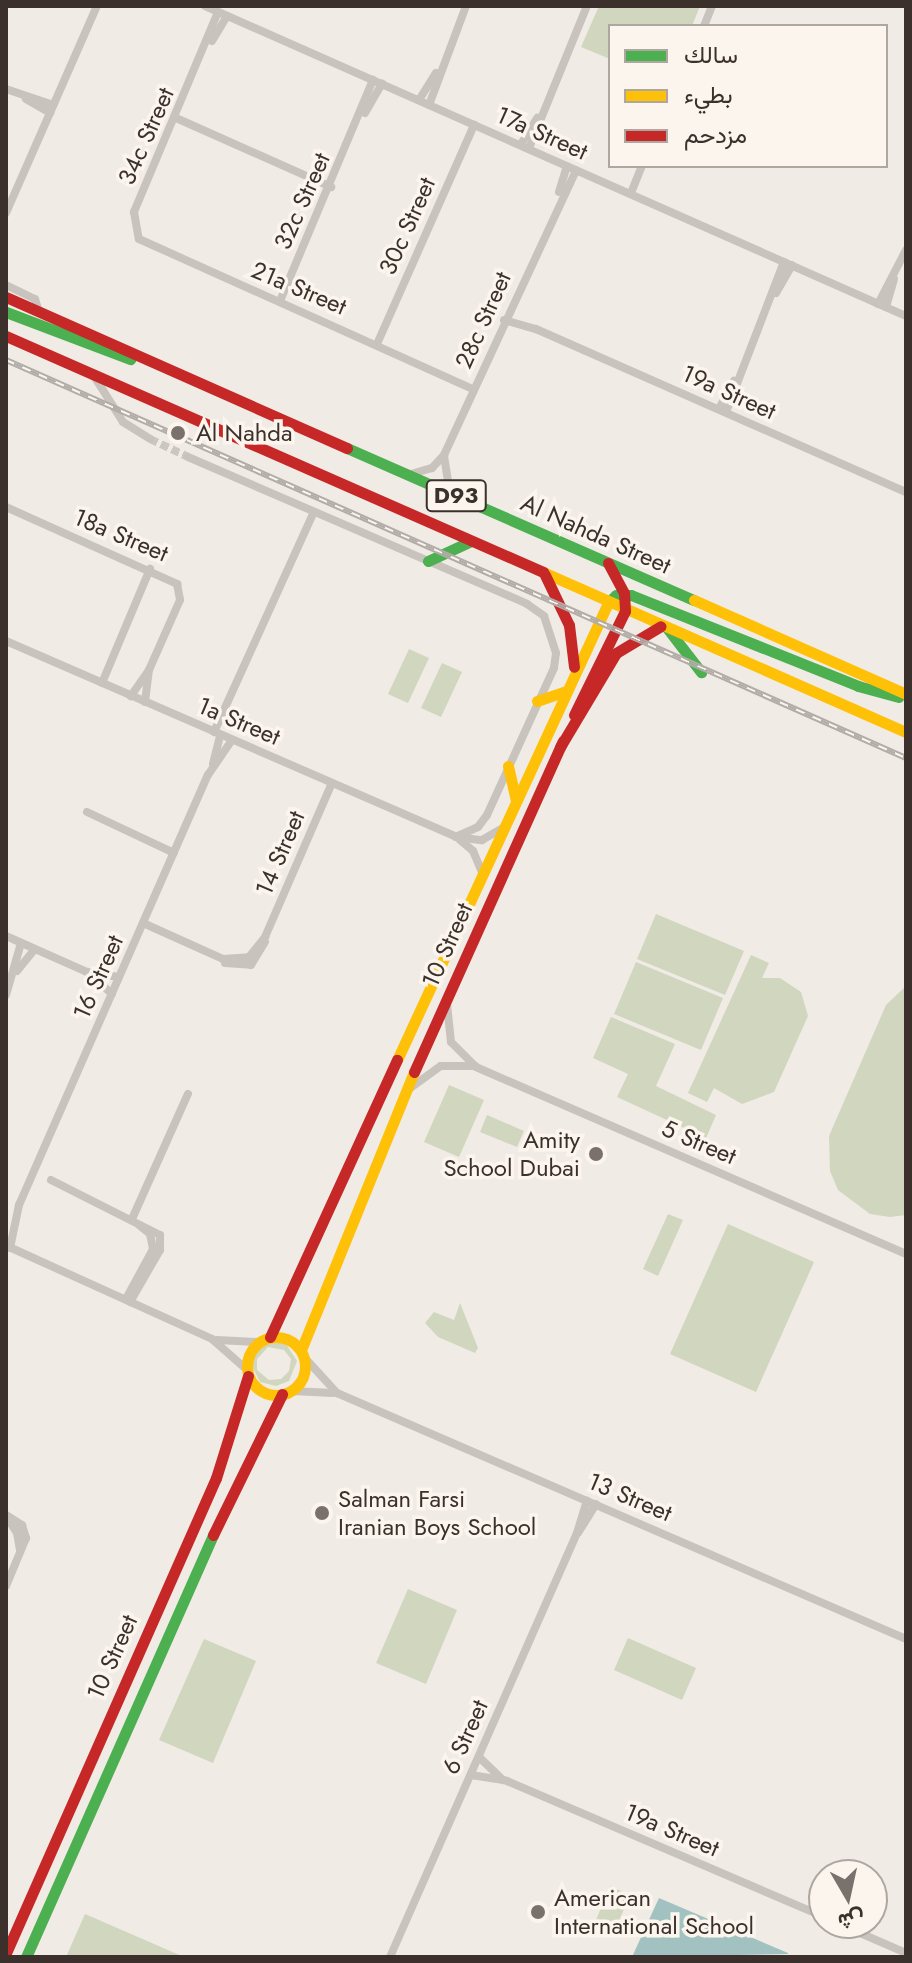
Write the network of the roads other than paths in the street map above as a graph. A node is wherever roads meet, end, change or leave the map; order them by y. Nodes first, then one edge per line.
1 (97, 6) edge
2 (205, 6) edge
3 (466, 6) edge
4 (587, 6) edge
5 (222, 14) junction
6 (439, 70) junction
7 (378, 82) junction
8 (6, 89) edge
9 (419, 100) junction
10 (429, 105) junction
11 (51, 109) junction
12 (176, 118) junction
13 (474, 125) junction
14 (525, 146) junction
15 (571, 168) junction
16 (641, 168) edge
17 (331, 187) junction
18 (631, 193) junction
19 (6, 212) edge
20 (144, 243) joint
21 (906, 250) edge
22 (788, 264) junction
23 (6, 285) edge
24 (6, 297) edge
25 (280, 301) junction
26 (882, 306) junction
27 (509, 310) junction
28 (6, 312) edge
29 (39, 312) junction
30 (906, 316) edge
31 (504, 320) junction
32 (536, 329) junction
33 (6, 336) edge
34 (377, 344) junction
35 (153, 363) junction
36 (93, 375) junction
37 (474, 387) junction
38 (722, 411) junction
39 (150, 439) tunnel mouth
40 (444, 455) junction
41 (188, 457) tunnel mouth
42 (406, 474) junction
43 (906, 492) edge
44 (450, 494) junction
45 (6, 507) edge
46 (314, 512) junction
47 (471, 541) junction
48 (428, 561) junction
49 (608, 563) junction
50 (150, 569) junction
51 (545, 575) junction
52 (624, 593) junction
53 (605, 609) junction
54 (625, 611) junction
55 (619, 623) junction
56 (664, 627) junction
57 (6, 642) edge
58 (574, 667) junction
59 (149, 670) junction
60 (701, 672) dead end
61 (102, 683) junction
62 (563, 692) junction
63 (131, 696) junction
64 (906, 696) edge
65 (537, 701) junction
66 (145, 702) junction
67 (860, 711) junction
68 (906, 726) edge
69 (906, 732) edge
70 (217, 733) junction
71 (232, 740) junction
72 (560, 747) junction
73 (213, 765) junction
74 (508, 766) junction
75 (332, 783) junction
76 (516, 800) junction
77 (87, 812) dead end
78 (503, 828) junction
79 (456, 837) junction
80 (174, 853) junction
81 (483, 875) junction
82 (143, 923) junction
83 (6, 936) edge
84 (21, 943) junction
85 (35, 949) junction
86 (16, 972) junction
87 (87, 972) junction
88 (119, 977) junction
89 (112, 994) junction
90 (6, 995) edge
91 (447, 999) junction
92 (476, 1067) junction
93 (407, 1091) junction
94 (188, 1094) dead end
95 (51, 1180) dead end
96 (19, 1205) junction
97 (132, 1219) junction
98 (6, 1224) edge
99 (8, 1247) edge
100 (906, 1254) edge
101 (128, 1300) junction
102 (212, 1339) junction
103 (264, 1340) junction
104 (302, 1354) junction
105 (247, 1372) junction
106 (287, 1392) junction
107 (337, 1393) junction
108 (591, 1502) junction
109 (6, 1515) edge
110 (6, 1586) edge
111 (906, 1639) edge
112 (479, 1757) junction
113 (471, 1775) junction
114 (504, 1780) junction
115 (808, 1910) edge
116 (874, 1939) edge
117 (6, 1953) edge
118 (906, 1953) edge
119 (26, 1957) edge
120 (390, 1957) edge

1 - 11 street
2 - 5 street, 17a Street
3 - 6 street
4 - 14 street
5 - 7 street, 17a Street
5 - 12 street, 34c Street
6 - 9 street
6 - 10 street
7 - 9 street, 17a Street
7 - 17 street, 32c Street
8 - 11 street
9 - 10 street, 17a Street
10 - 13 street, 17a Street
11 - 19 street
12 - 17 street
12 - 20 street, 34c Street
13 - 14 street, 17a Street
13 - 34 street, 30c Street
14 - 15 street, 17a Street
15 - 18 street, 17a Street
15 - 27 street, 28c Street
16 - 18 street
17 - 25 street, 32c Street
18 - 22 street, 17a Street
20 - 25 street, 21a Street
21 - 26 street
22 - 26 street, 17a Street
22 - 38 street
23 - 29 street
24 - 29 street, Al Nahda Street / D93
25 - 34 street, 21a Street
26 - 30 street, 17a Street
27 - 31 street, 28c Street
27 - 32 street, 19a Street
28 - 35 street
29 - 35 street, Al Nahda Street / D93
31 - 32 street, 19a Street
31 - 37 street, 28c Street
32 - 38 street, 19a Street
33 - 36 street, D93
34 - 37 street, 21a Street
35 - 42 street, Al Nahda Street / D93
36 - 39 street
36 - 47 street, D93
37 - 40 street, 28c Street
38 - 43 street, 19a Street
40 - 42 street
40 - 44 street
41 - 46 street
42 - 44 street, Al Nahda Street / D93
44 - 49 street, Al Nahda Street / D93
45 - 50 street, 18a Street
46 - 48 street
46 - 70 street, 16 Street
47 - 48 street
47 - 51 street, D93
48 - 65 street
49 - 52 street, 10 Street
49 - 64 street, Al Nahda Street / D93
50 - 59 street, 18a Street
50 - 61 street
51 - 53 street, D93
51 - 58 street
52 - 53 street
52 - 54 street, 10 Street
52 - 64 street
53 - 54 street, D93
53 - 55 street
53 - 58 street, 10 Street
54 - 55 street, 10 Street
54 - 56 street, D93
55 - 72 street, 10 Street
56 - 60 street
56 - 67 street, D93
56 - 72 street
57 - 61 street, 1a Street
58 - 62 street, 10 Street
59 - 63 street, 18a Street
59 - 66 street, 18a Street
61 - 63 street, 1a Street
62 - 65 street
62 - 76 street, 10 Street
63 - 66 street, 1a Street
65 - 74 street
66 - 70 street, 1a Street
67 - 68 street
67 - 69 street, D93
70 - 71 street, 1a Street
70 - 73 street, 16 Street
71 - 73 street, 16 Street
71 - 75 street, 1a Street
72 - 91 street, 10 Street
73 - 80 street, 16 Street
74 - 76 street
74 - 79 street
75 - 79 street, 1a Street
75 - 82 street, 14 Street
76 - 78 street, 10 Street
77 - 80 street
78 - 79 street, 1a Street
78 - 81 street, 10 Street
79 - 81 street, 1a Street
80 - 82 street, 16 Street
81 - 103 street, 10 Street
82 - 88 street, 16 Street
83 - 84 street
84 - 85 street
84 - 86 street
85 - 86 street
85 - 87 street
86 - 90 street
87 - 88 street
87 - 89 street
88 - 89 street, 16 Street
89 - 96 street, 16 Street
91 - 92 street, 5 Street
91 - 93 street, 10 Street
92 - 93 street, 5 Street
92 - 100 street, 5 Street
93 - 104 street, 10 Street
94 - 97 street
95 - 97 street
96 - 98 street, 16 Street
96 - 99 street, 16 Street
97 - 101 street
99 - 101 street
101 - 102 street
102 - 103 street
102 - 105 street
103 - 104 street
103 - 105 street
104 - 106 street
104 - 107 street, 13 Street
105 - 106 street
105 - 117 street, 10 Street
106 - 107 street, 13 Street
106 - 119 street, 10 Street
107 - 108 street, 13 Street
108 - 111 street, 13 Street
108 - 112 street, 6 Street
109 - 110 street
112 - 113 street, 6 Street
112 - 114 street, 19a Street
113 - 114 street, 19a Street
113 - 120 street, 6 Street
114 - 115 street, 19a Street
116 - 118 street

